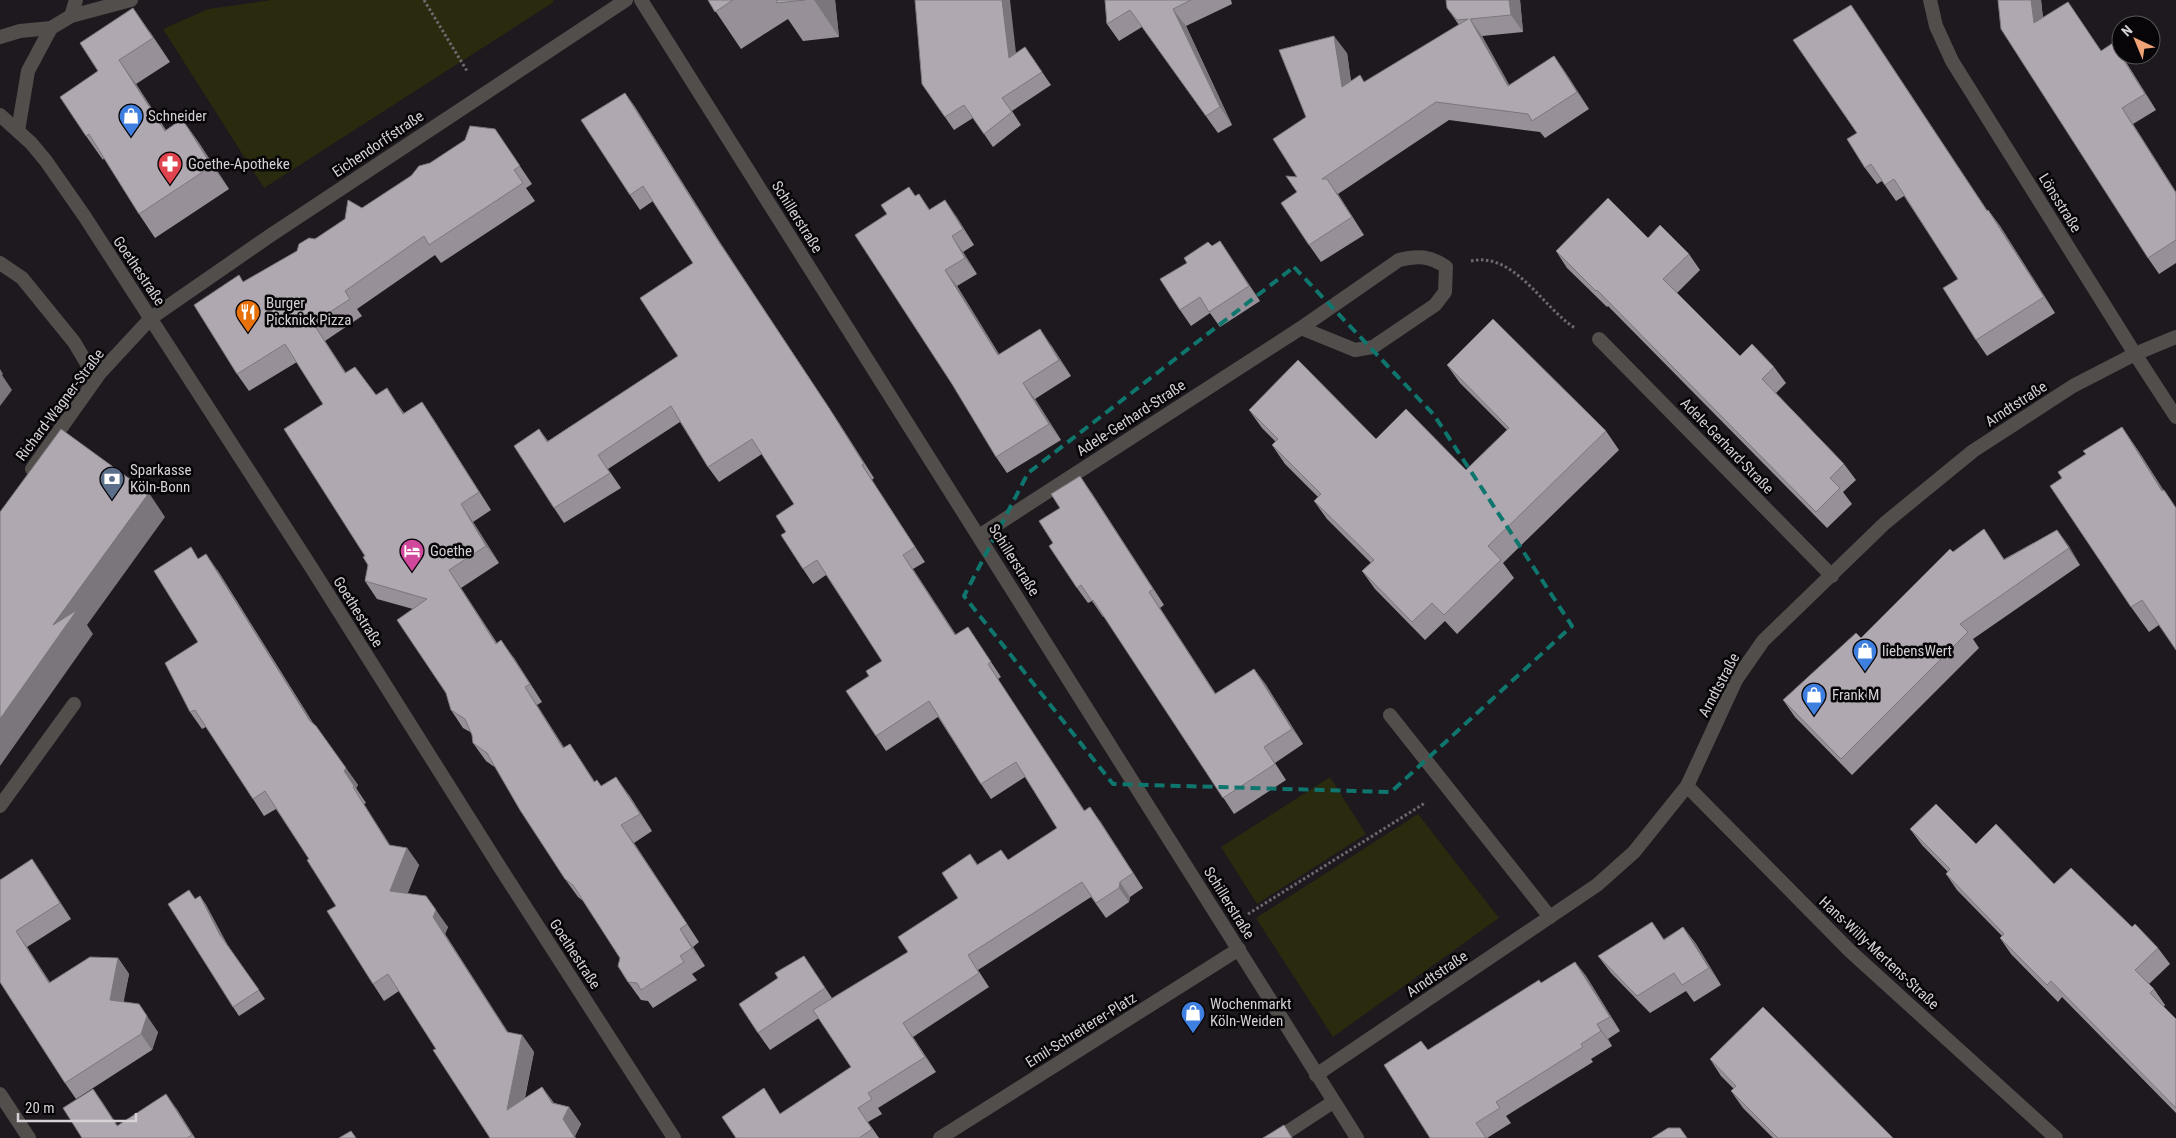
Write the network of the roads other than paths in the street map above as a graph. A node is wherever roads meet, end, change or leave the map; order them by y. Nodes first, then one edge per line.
1 (76, 0) edge
2 (132, 0) edge
3 (626, 0) edge
4 (641, 0) edge
5 (1930, 0) edge
6 (71, 16) junction
7 (52, 28) junction
8 (0, 37) edge
9 (0, 115) edge
10 (18, 131) junction
11 (0, 262) edge
12 (151, 318) junction
13 (1301, 328) junction
14 (2176, 337) edge
15 (1599, 339) road end
16 (2135, 354) junction
17 (96, 379) junction
18 (2176, 416) edge
19 (22, 482) edge
20 (979, 536) junction
21 (1832, 576) junction
22 (74, 704) dead end
23 (1390, 715) dead end
24 (1687, 786) junction
25 (0, 806) edge
26 (1550, 917) junction
27 (1239, 949) junction
28 (1316, 1075) junction
29 (0, 1094) edge
30 (1333, 1102) junction
31 (29, 1138) edge
32 (674, 1138) edge
33 (940, 1138) edge
34 (1278, 1138) edge
35 (1357, 1138) edge
36 (2056, 1138) edge

1 - 6 street
2 - 6 street
3 - 12 street, Eichendorffstraße
4 - 20 street, Schillerstraße
5 - 16 street, Lönsstraße
6 - 7 street
7 - 8 street
7 - 10 street
9 - 10 street, Goethestraße
10 - 12 street, Goethestraße
11 - 17 street
12 - 17 street, Richard-Wagner-Straße
12 - 32 street, Goethestraße
13 - 13 street, Adele-Gerhard-Straße
13 - 20 street, Adele-Gerhard-Straße
14 - 16 street, Arndtstraße
15 - 21 street, Adele-Gerhard-Straße
16 - 18 street, Lönsstraße
16 - 21 street, Arndtstraße
17 - 19 street, Richard-Wagner-Straße
20 - 27 street, Schillerstraße
21 - 24 street, Arndtstraße
22 - 25 street
23 - 26 street
24 - 26 street, Arndtstraße
24 - 36 street, Hans-Willy-Mertens-Straße
26 - 28 street, Arndtstraße
27 - 28 street, Schillerstraße
27 - 33 street, Emil-Schreiterer-Platz
28 - 30 street, Schillerstraße
29 - 31 street
30 - 34 street
30 - 35 street, Schillerstraße

